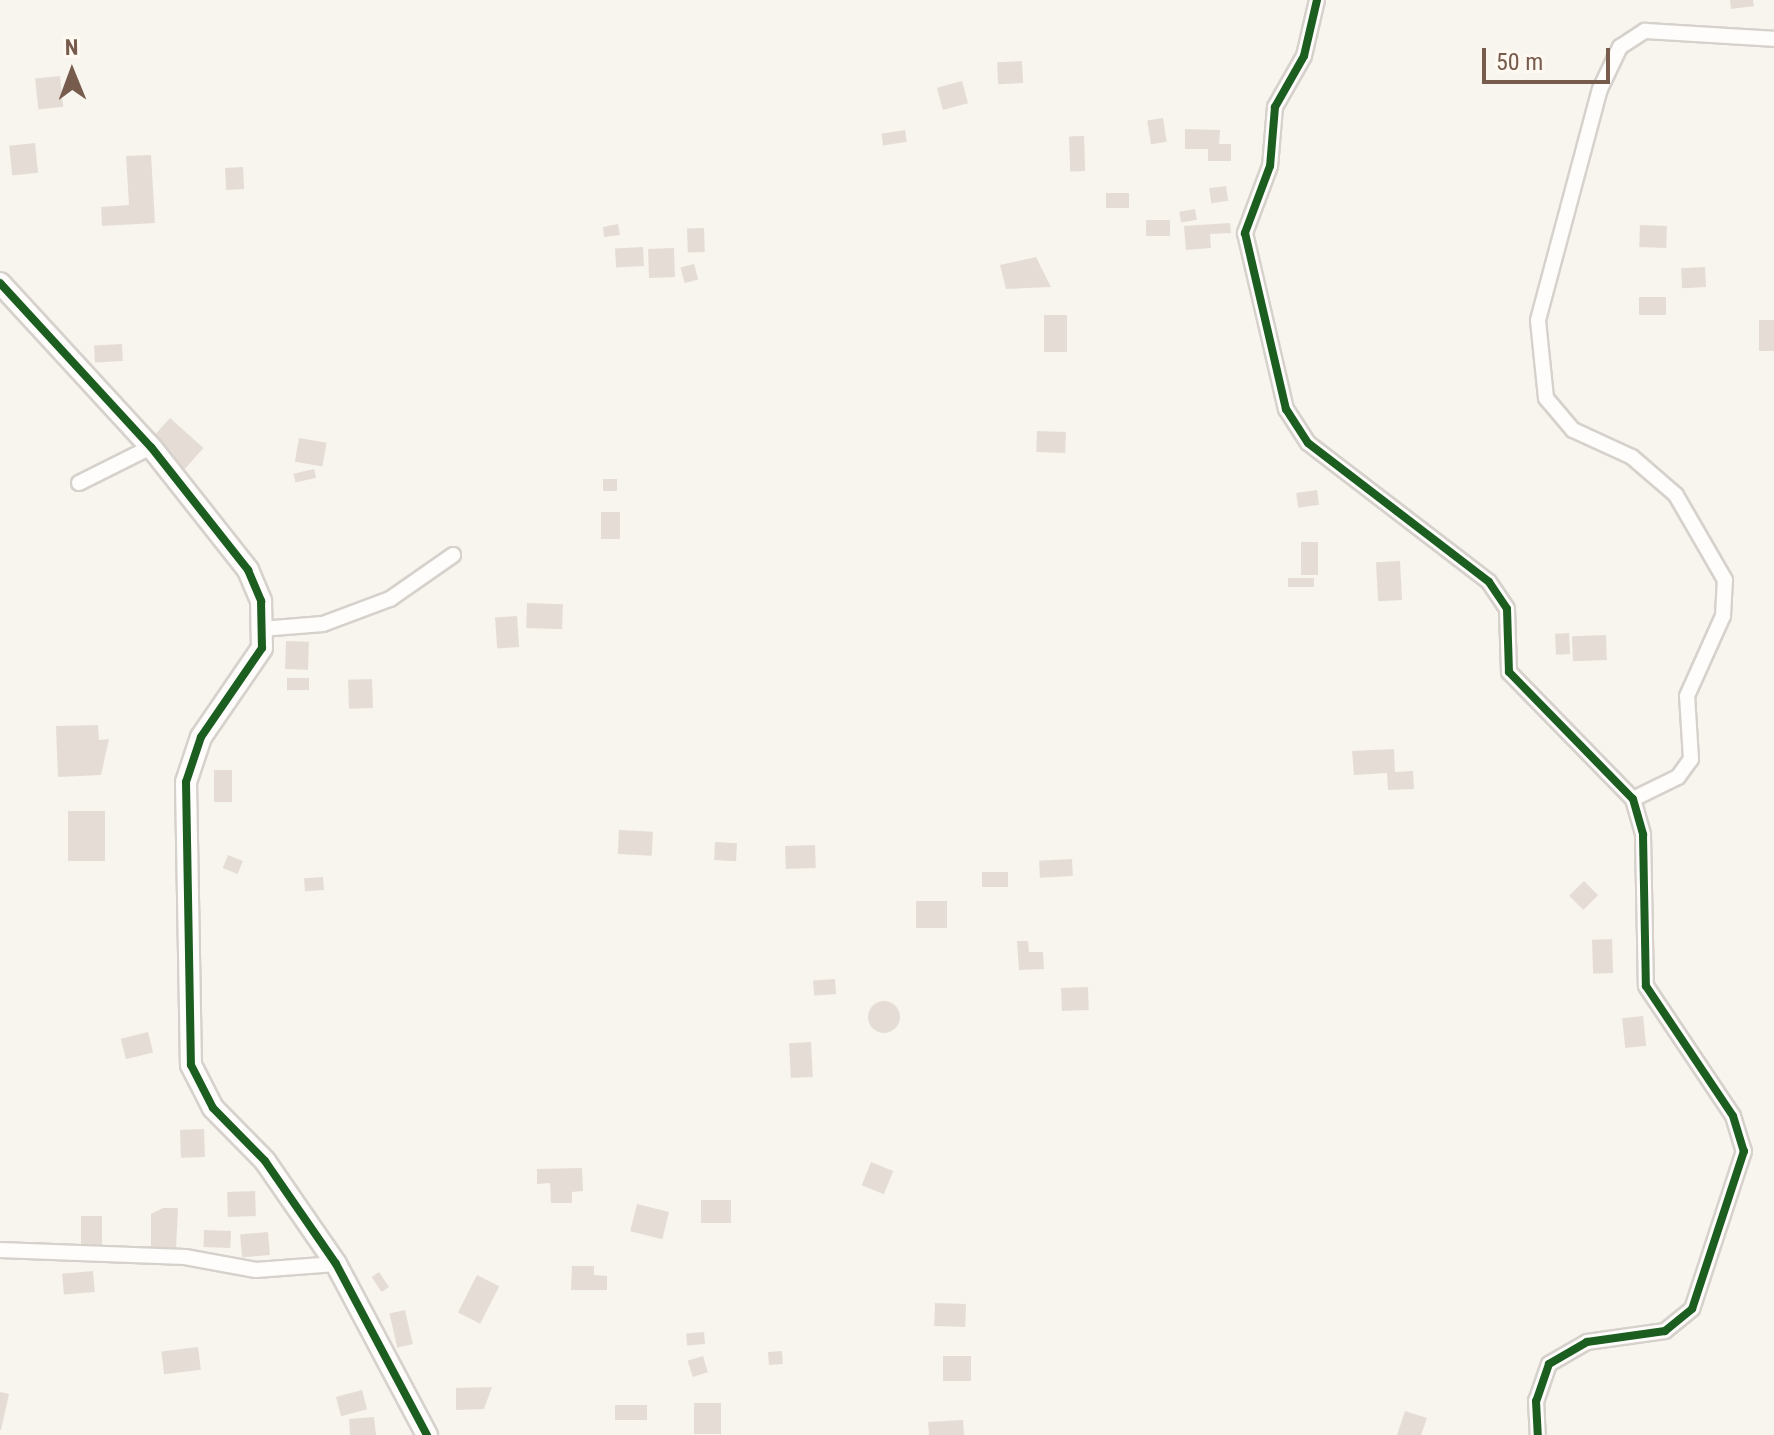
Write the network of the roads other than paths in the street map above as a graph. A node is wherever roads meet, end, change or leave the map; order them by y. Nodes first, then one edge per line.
1 (1317, 0) edge
2 (1774, 39) edge
3 (0, 283) edge
4 (151, 447) junction
5 (79, 483) dead end
6 (453, 555) dead end
7 (261, 629) junction
8 (1633, 799) junction
9 (0, 1250) edge
10 (336, 1264) junction
11 (427, 1435) edge
12 (1538, 1435) edge

1 - 8 street
2 - 8 street
3 - 4 street
4 - 5 street
4 - 7 street
6 - 7 street
7 - 10 street
8 - 12 street
9 - 10 street
10 - 11 street

